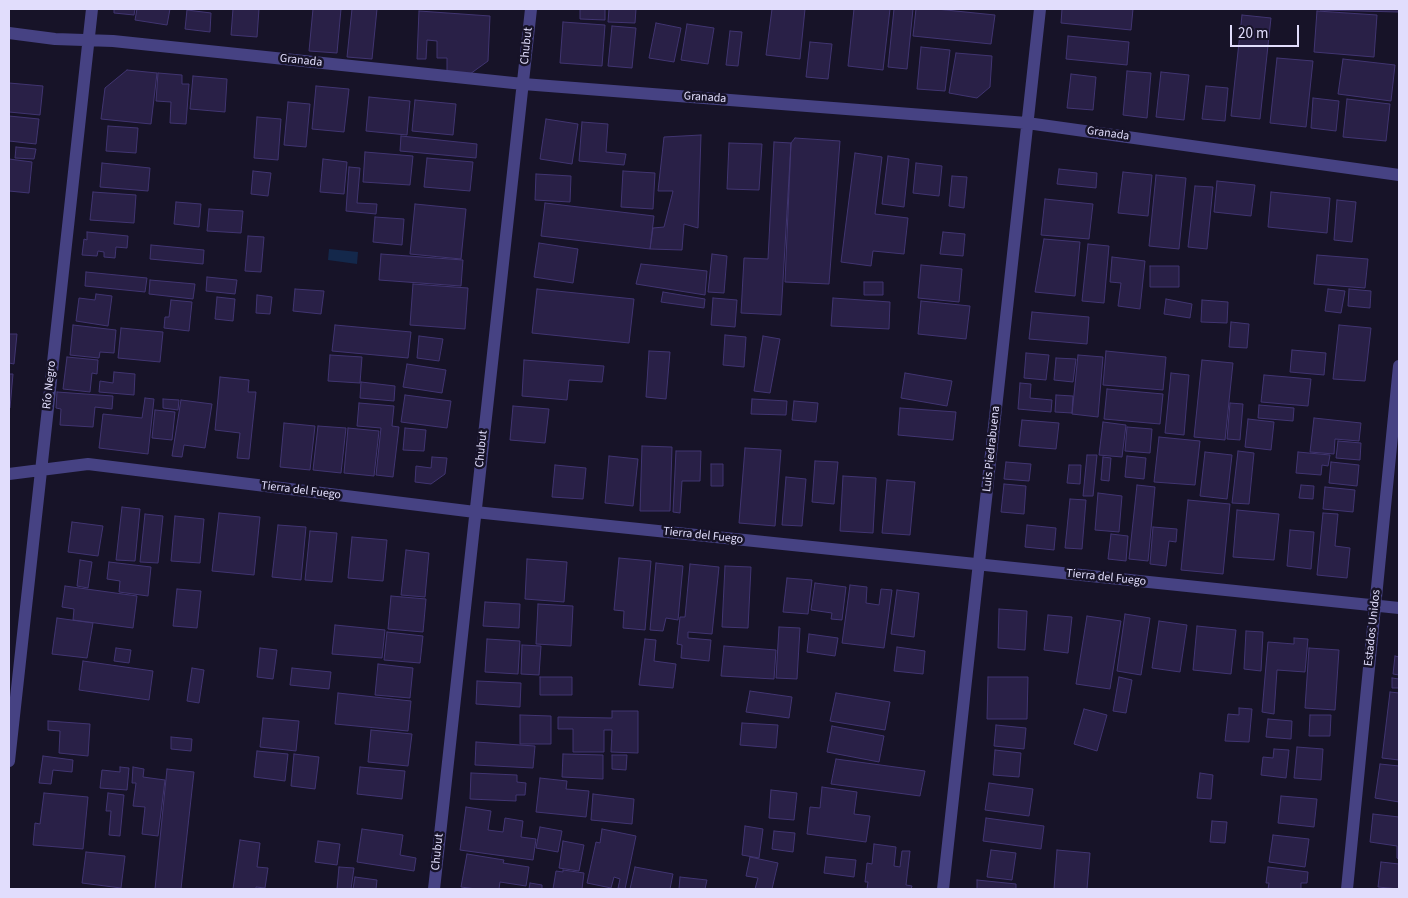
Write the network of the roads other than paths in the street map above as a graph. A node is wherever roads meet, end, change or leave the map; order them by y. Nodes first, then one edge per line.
1 (92, 9) edge
2 (531, 9) edge
3 (1040, 9) edge
4 (9, 33) edge
5 (88, 39) junction
6 (523, 84) junction
7 (1027, 123) junction
8 (1399, 175) edge
9 (1399, 366) edge
10 (40, 469) junction
11 (9, 474) edge
12 (475, 512) junction
13 (979, 565) junction
14 (1376, 606) junction
15 (1399, 608) edge
16 (9, 761) edge
17 (434, 889) edge
18 (943, 889) edge
19 (1346, 889) edge

1 - 5 street, Río Negro
2 - 6 street, Chubut
3 - 7 street, Luis Piedrabuena
4 - 5 street, Granada
5 - 6 street, Granada
5 - 10 street, Río Negro
6 - 7 street, Granada
6 - 12 street, Chubut
7 - 8 street, Granada
7 - 13 street, Luis Piedrabuena
9 - 14 street, Estados Unidos
10 - 11 street, Tierra del Fuego
10 - 12 street, Tierra del Fuego
10 - 16 street, Río Negro
12 - 13 street, Tierra del Fuego
12 - 17 street, Chubut
13 - 14 street, Tierra del Fuego
13 - 18 street, Luis Piedrabuena
14 - 15 street, Tierra del Fuego
14 - 19 street, Estados Unidos

